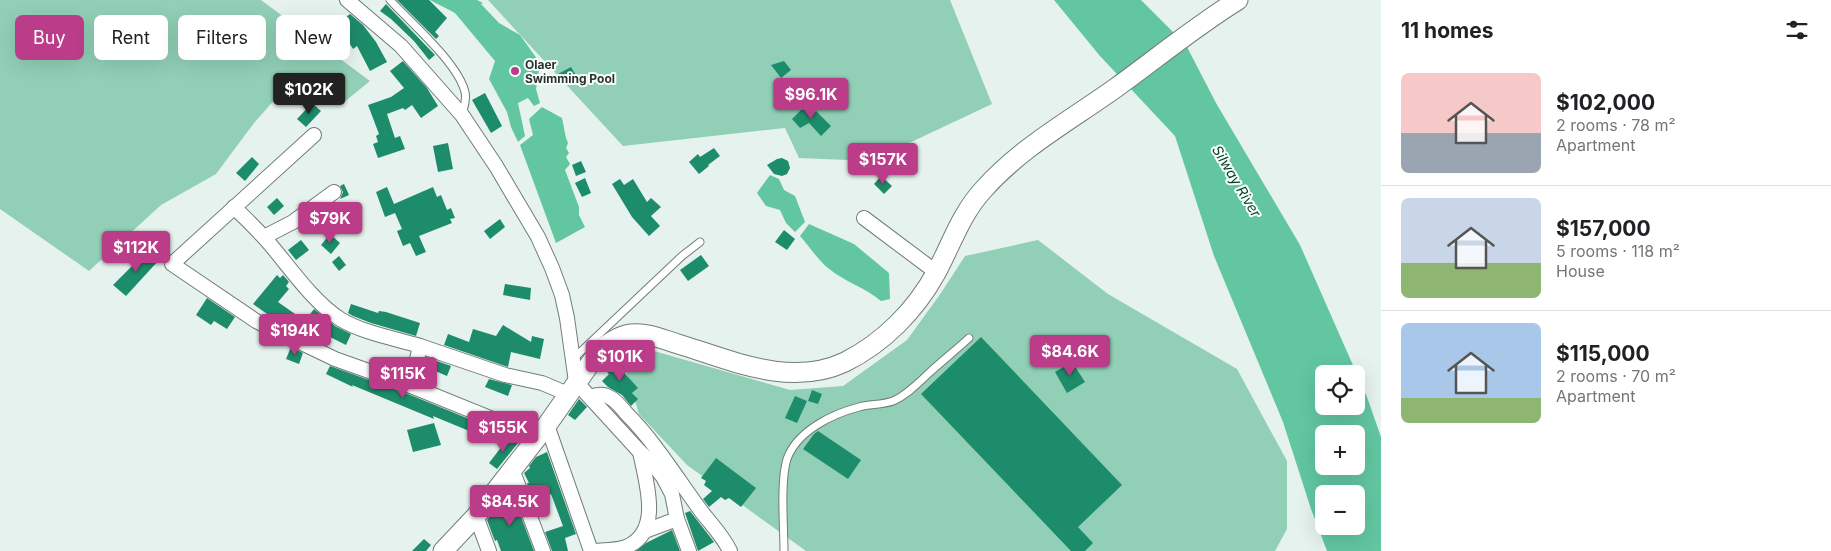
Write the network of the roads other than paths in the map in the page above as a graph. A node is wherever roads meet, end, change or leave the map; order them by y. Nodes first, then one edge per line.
1 (347, 0) edge
2 (390, 0) edge
3 (1238, 0) edge
4 (462, 115) junction
5 (314, 135) dead end
6 (334, 192) dead end
7 (234, 207) junction
8 (864, 218) dead end
9 (264, 237) junction
10 (700, 242) dead end
11 (936, 272) junction
12 (969, 338) dead end
13 (420, 346) junction
14 (573, 360) junction
15 (411, 386) junction
16 (572, 388) junction
17 (591, 398) junction
18 (541, 432) junction
19 (640, 452) junction
20 (512, 469) junction
21 (476, 516) junction
22 (677, 519) junction
23 (645, 531) junction
24 (625, 549) edge
25 (444, 551) edge
26 (489, 551) edge
27 (543, 551) edge
28 (591, 551) edge
29 (689, 551) edge
30 (730, 551) edge
31 (784, 551) edge

1 - 4 street
2 - 4 lane
3 - 11 main road
4 - 14 street
5 - 7 street
6 - 9 street
7 - 9 street
7 - 15 street
8 - 11 street
9 - 13 street
10 - 14 lane
11 - 16 main road
12 - 31 lane
13 - 15 street
13 - 16 street
14 - 16 street
15 - 18 street
16 - 17 street
16 - 18 main road
17 - 19 street
17 - 30 street
18 - 20 main road
18 - 28 street
19 - 22 street
19 - 23 street
20 - 21 main road
20 - 27 street
21 - 25 main road
21 - 26 street
22 - 23 street
22 - 29 street
23 - 24 street
24 - 28 street

